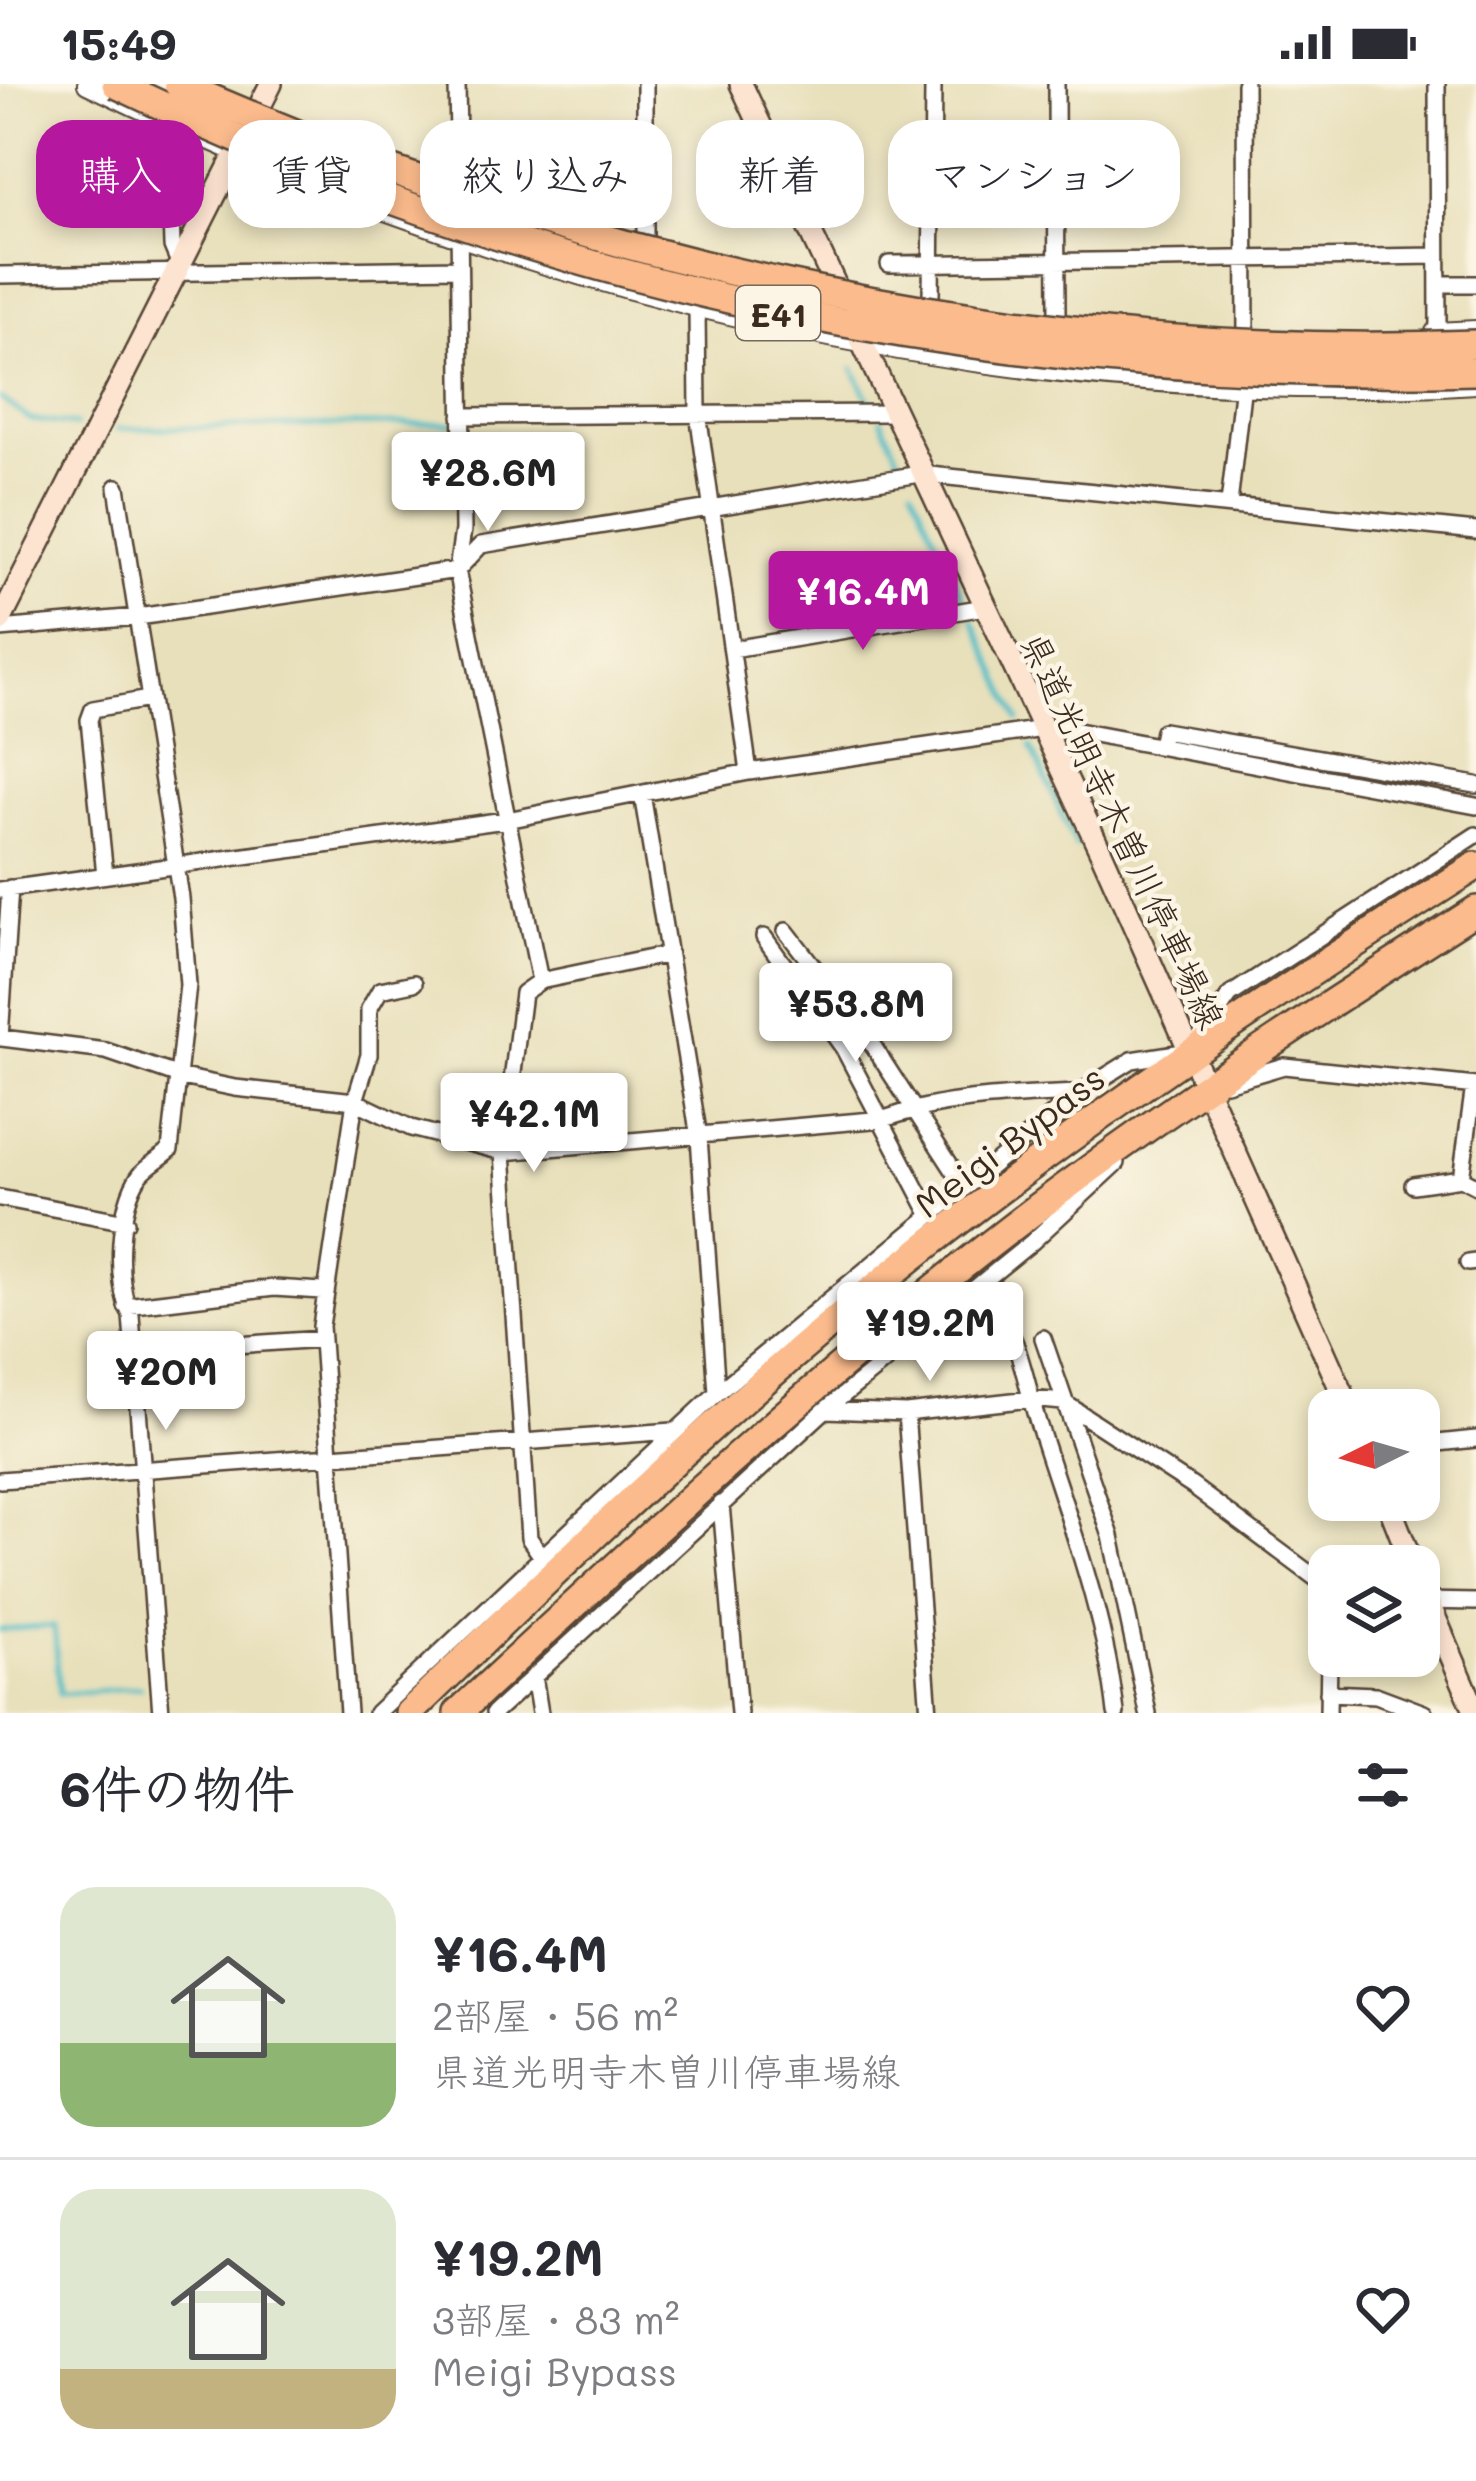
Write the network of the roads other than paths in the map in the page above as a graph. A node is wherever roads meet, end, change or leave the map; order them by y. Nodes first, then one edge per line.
1 (87, 84) edge
2 (116, 84) edge
3 (168, 84) edge
4 (178, 84) edge
5 (212, 84) edge
6 (272, 84) edge
7 (457, 84) edge
8 (645, 84) edge
9 (740, 84) edge
10 (933, 84) edge
11 (1056, 84) edge
12 (1245, 84) edge
13 (1437, 84) edge
14 (260, 106) junction
15 (160, 120) edge
16 (168, 120) edge
17 (253, 120) edge
18 (458, 120) edge
19 (228, 167) edge
20 (420, 168) edge
21 (396, 214) edge
22 (171, 228) edge
23 (459, 228) edge
24 (608, 228) edge
25 (459, 238) junction
26 (645, 239) junction
27 (1437, 256) junction
28 (1247, 259) junction
29 (933, 262) junction
30 (1058, 262) junction
31 (889, 264) dead end
32 (459, 268) junction
33 (177, 269) junction
34 (0, 275) edge
35 (831, 283) junction
36 (1438, 284) junction
37 (1476, 284) edge
38 (932, 300) junction
39 (698, 309) junction
40 (1057, 318) junction
41 (1247, 330) junction
42 (1476, 330) edge
43 (1438, 332) junction
44 (860, 343) junction
45 (1476, 344) edge
46 (1476, 371) edge
47 (1476, 384) edge
48 (1243, 386) junction
49 (892, 412) junction
50 (698, 413) junction
51 (461, 416) junction
52 (920, 474) junction
53 (117, 487) dead end
54 (1228, 503) junction
55 (711, 507) junction
56 (1476, 531) edge
57 (457, 570) junction
58 (985, 607) junction
59 (138, 617) junction
60 (0, 625) edge
61 (732, 649) junction
62 (148, 699) junction
63 (1042, 729) junction
64 (1160, 746) junction
65 (749, 772) junction
66 (1476, 785) edge
67 (642, 794) junction
68 (1476, 806) edge
69 (512, 819) junction
70 (1476, 835) edge
71 (176, 864) junction
72 (1476, 866) edge
73 (105, 875) junction
74 (5, 889) edge
75 (1476, 910) edge
76 (786, 931) dead end
77 (764, 937) dead end
78 (665, 955) junction
79 (540, 981) junction
80 (414, 982) dead end
81 (1, 1038) edge
82 (1190, 1051) junction
83 (182, 1077) junction
84 (1475, 1086) edge
85 (1206, 1089) junction
86 (1079, 1093) junction
87 (355, 1101) junction
88 (916, 1108) junction
89 (1168, 1116) junction
90 (884, 1119) junction
91 (699, 1137) junction
92 (503, 1152) junction
93 (958, 1177) dead end
94 (1468, 1182) edge
95 (1413, 1185) dead end
96 (0, 1198) edge
97 (928, 1210) dead end
98 (126, 1222) junction
99 (322, 1291) junction
100 (988, 1298) dead end
101 (126, 1306) junction
102 (1043, 1338) dead end
103 (322, 1340) junction
104 (134, 1352) junction
105 (1341, 1389) edge
106 (716, 1393) junction
107 (1030, 1399) junction
108 (1063, 1402) junction
109 (825, 1410) junction
110 (906, 1413) junction
111 (674, 1431) junction
112 (1476, 1439) edge
113 (526, 1441) junction
114 (1440, 1443) edge
115 (328, 1457) junction
116 (143, 1470) junction
117 (0, 1480) edge
118 (721, 1504) junction
119 (540, 1554) junction
120 (1308, 1572) edge
121 (1440, 1597) edge
122 (1476, 1602) edge
123 (1440, 1634) edge
124 (534, 1676) junction
125 (1328, 1677) edge
126 (1328, 1693) junction
127 (161, 1713) edge
128 (348, 1713) edge
129 (376, 1713) edge
130 (409, 1713) edge
131 (458, 1713) edge
132 (494, 1713) edge
133 (540, 1713) edge
134 (739, 1713) edge
135 (929, 1713) edge
136 (1116, 1713) edge
137 (1148, 1713) edge
138 (1328, 1713) edge
139 (1424, 1713) edge
140 (1476, 1713) edge

1 - 15 street
2 - 46 highway, E41, bridge
3 - 16 street
4 - 45 highway, E41, bridge
5 - 14 street
6 - 14 main road
7 - 18 street
8 - 26 street
9 - 35 main road, 県道光明寺木曽川停車場線
10 - 29 street
11 - 30 street
12 - 28 street
13 - 27 street
14 - 17 main road
14 - 20 street
19 - 33 main road
21 - 25 street
22 - 33 street
23 - 25 street
24 - 26 street
25 - 32 street
25 - 39 street
26 - 35 street
27 - 28 street
27 - 36 street
28 - 30 street
28 - 41 street
29 - 30 street
29 - 31 street
29 - 38 street
30 - 40 street
32 - 33 street
32 - 51 street
33 - 34 street
33 - 60 main road
35 - 38 street
35 - 44 main road, 県道光明寺木曽川停車場線
36 - 37 street
36 - 43 street
38 - 40 street
39 - 44 street
39 - 50 street
40 - 41 street
41 - 43 street
41 - 48 street
42 - 43 street
44 - 48 street
44 - 49 main road, 県道光明寺木曽川停車場線
47 - 48 street
48 - 54 street
49 - 50 street
49 - 52 main road, 県道光明寺木曽川停車場線
50 - 51 street
50 - 55 street
51 - 57 street
52 - 54 street
52 - 55 street
52 - 58 main road, 県道光明寺木曽川停車場線
53 - 59 street
54 - 56 street
55 - 57 street
55 - 61 street
57 - 59 street
57 - 69 street
58 - 61 street
58 - 63 main road, 県道光明寺木曽川停車場線
59 - 60 street
59 - 62 street
61 - 65 street
62 - 71 street
62 - 73 street
63 - 64 street
63 - 65 street
63 - 82 main road, 県道光明寺木曽川停車場線
64 - 66 street
64 - 68 street
65 - 67 street
67 - 69 street
67 - 78 street
69 - 71 street
69 - 79 street
70 - 82 street
71 - 73 street
71 - 83 street
72 - 82 highway, Meigi Bypass
73 - 74 street
74 - 81 street
75 - 85 highway, Meigi Bypass
76 - 88 street
77 - 90 street
78 - 79 street
78 - 91 street
79 - 92 street
80 - 87 street
81 - 83 street
82 - 85 main road, 県道光明寺木曽川停車場線
82 - 86 street
82 - 130 highway, Meigi Bypass
83 - 87 street
83 - 98 street
84 - 85 street
84 - 94 street
85 - 89 highway, Meigi Bypass
85 - 105 main road, 県道光明寺木曽川停車場線
86 - 88 street
86 - 106 street
87 - 92 street
87 - 99 street
88 - 90 street
88 - 93 street
89 - 109 street
89 - 131 highway, Meigi Bypass
90 - 91 street
90 - 97 street
91 - 92 street
91 - 106 street
92 - 113 street
94 - 95 street
96 - 98 street
98 - 101 street
99 - 101 street
99 - 103 street
100 - 107 street
101 - 104 street
102 - 108 street
103 - 104 street
103 - 115 street
104 - 116 street
106 - 111 street
107 - 108 street
107 - 110 street
107 - 136 street
108 - 120 street
108 - 137 street
109 - 110 street
109 - 118 street
110 - 135 street
111 - 113 street
111 - 119 street
112 - 114 street
113 - 115 street
113 - 119 street
115 - 116 street
115 - 128 street
116 - 117 street
116 - 127 street
118 - 124 street
118 - 134 street
119 - 129 street
121 - 122 street
123 - 140 main road
124 - 132 street
124 - 133 street
125 - 126 street
126 - 138 street
126 - 139 street

